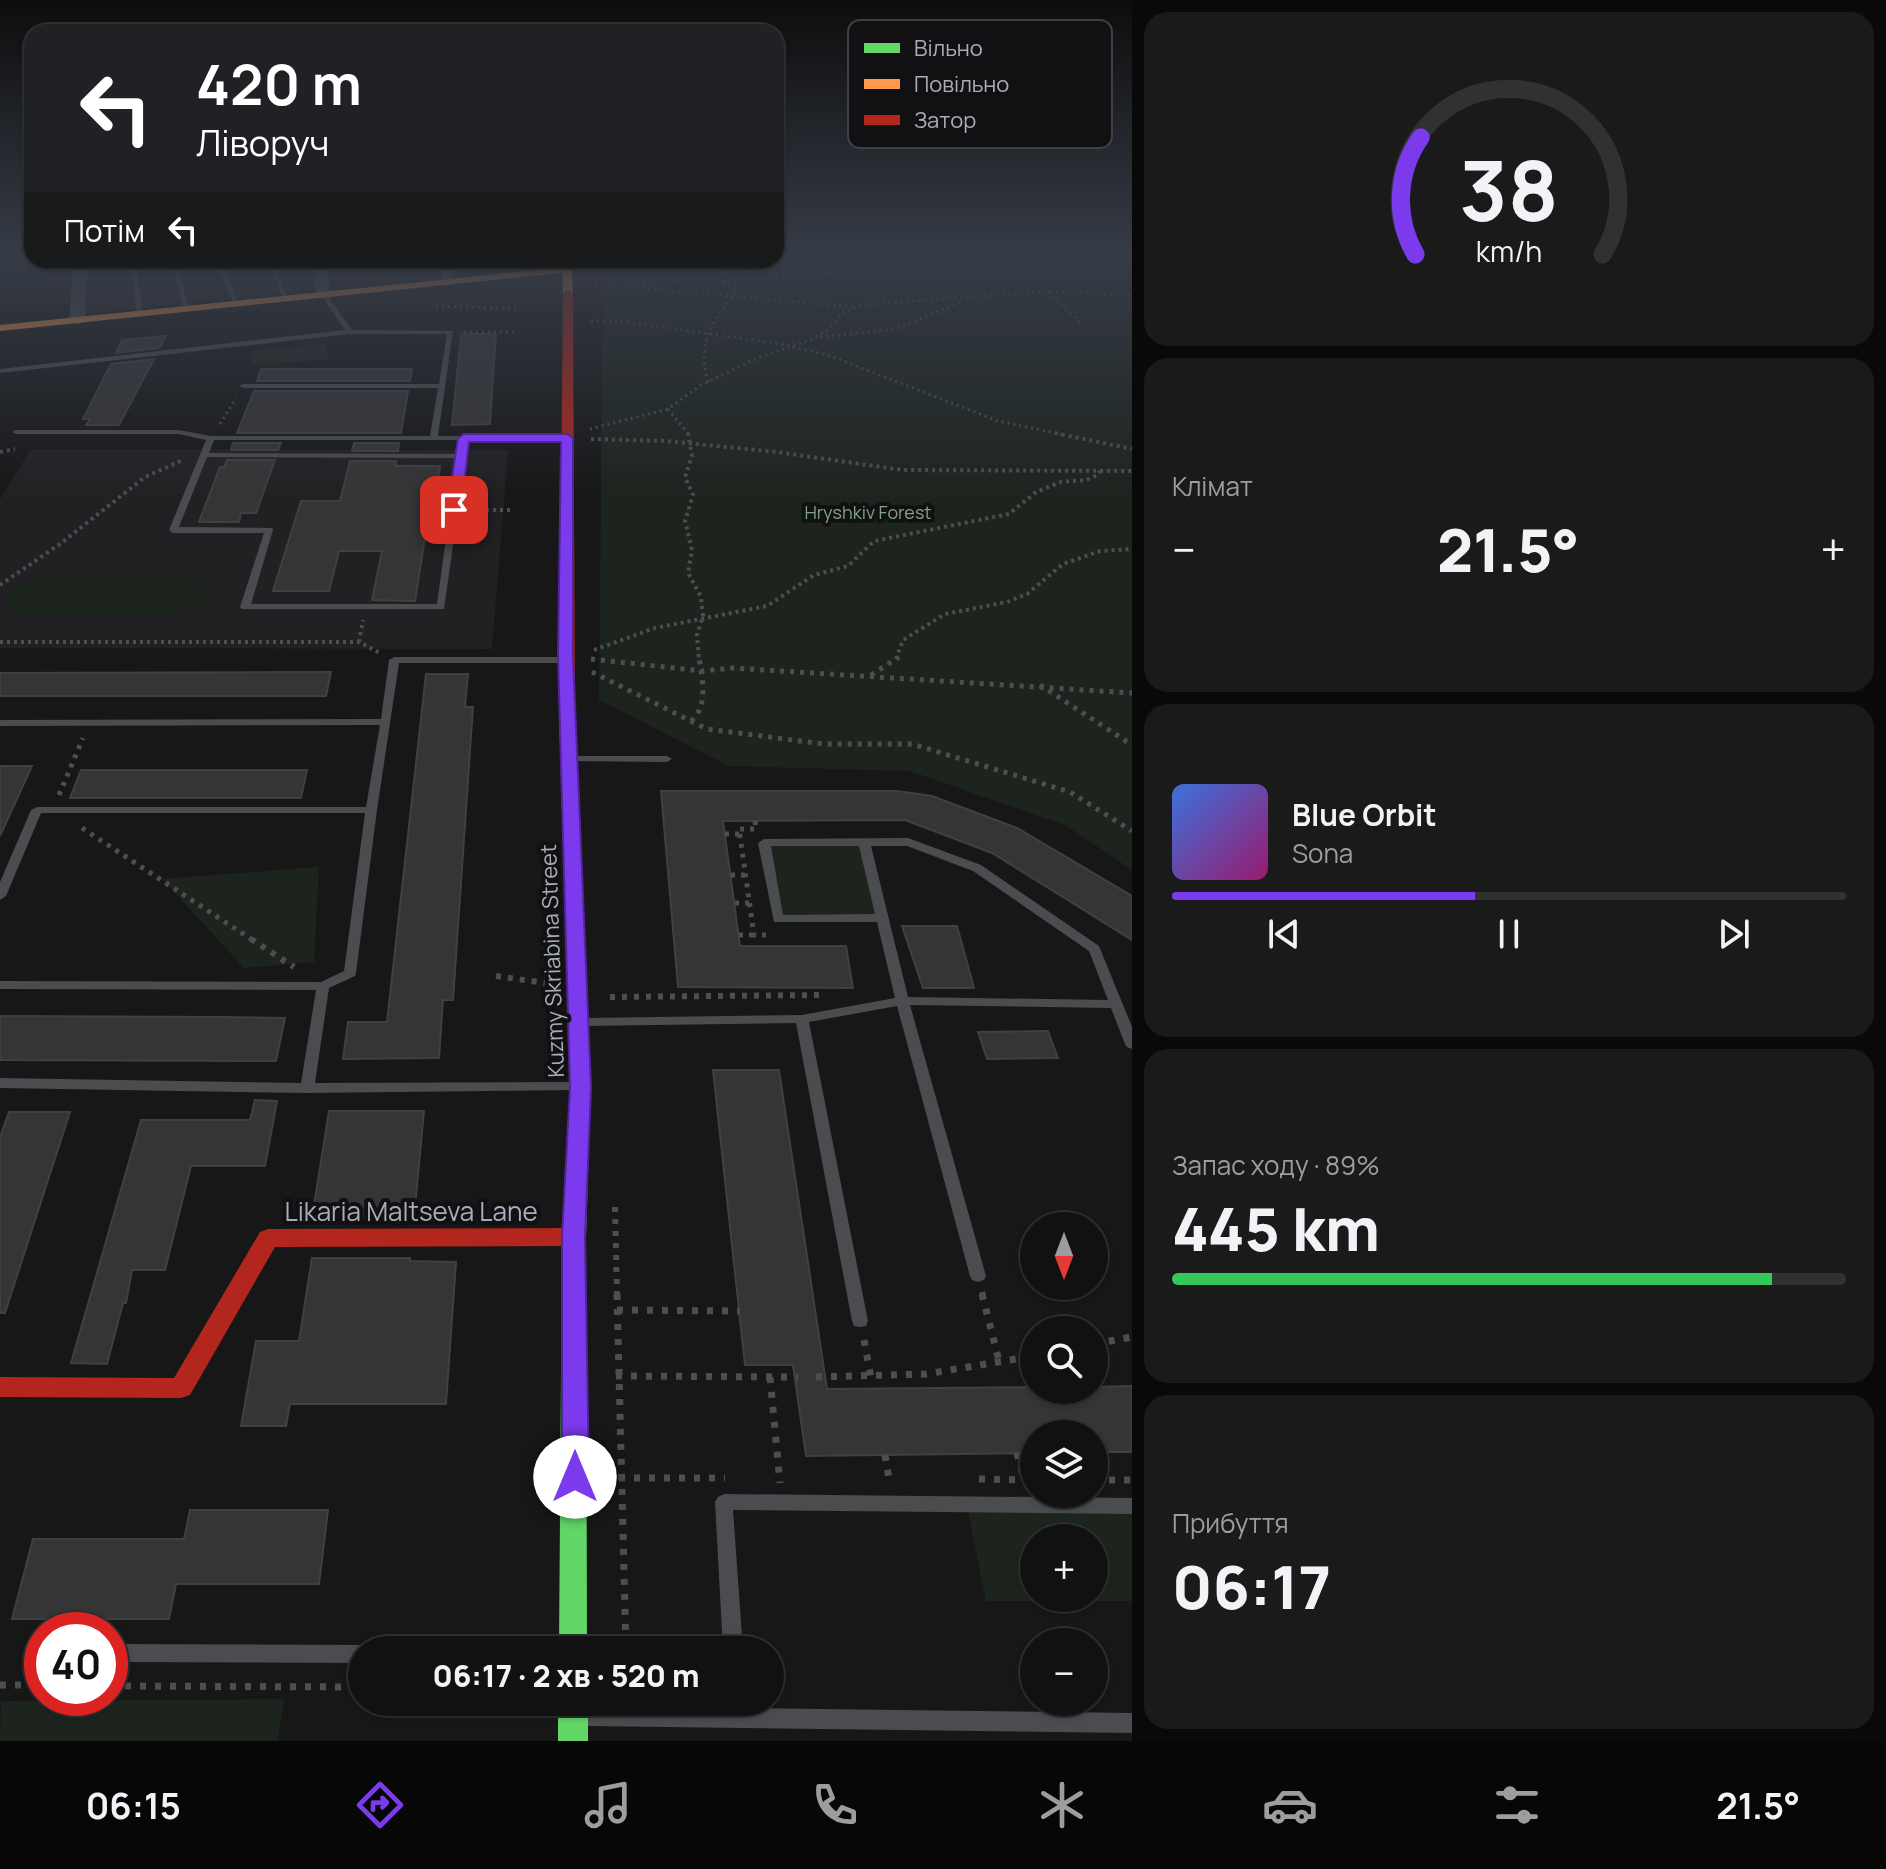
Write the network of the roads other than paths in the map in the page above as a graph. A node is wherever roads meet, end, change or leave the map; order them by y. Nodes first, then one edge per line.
1 (303, 337) edge
2 (450, 337) edge
3 (570, 337) edge
4 (0, 371) edge
5 (243, 386) dead end
6 (442, 386) junction
7 (16, 432) dead end
8 (211, 438) junction
9 (434, 438) junction
10 (464, 438) junction
11 (567, 438) junction
12 (204, 455) junction
13 (461, 456) junction
14 (565, 656) junction
15 (386, 722) junction
16 (0, 723) edge
17 (569, 759) junction
18 (667, 759) dead end
19 (371, 810) junction
20 (864, 842) junction
21 (0, 896) edge
22 (882, 918) junction
23 (0, 985) edge
24 (323, 986) junction
25 (902, 1001) junction
26 (1115, 1004) junction
27 (802, 1019) junction
28 (580, 1022) junction
29 (1132, 1044) edge
30 (0, 1083) edge
31 (580, 1087) junction
32 (307, 1088) junction
33 (574, 1237) junction
34 (978, 1276) road end
35 (860, 1321) road end
36 (0, 1387) edge
37 (1132, 1506) edge
38 (573, 1636) edge
39 (732, 1636) edge
40 (128, 1653) edge
41 (348, 1654) edge
42 (784, 1711) edge
43 (573, 1716) edge
44 (1132, 1723) edge
45 (573, 1741) edge

1 - 4 lane
2 - 6 lane
3 - 11 street, Kuzmy Skriabina Street
5 - 6 lane
6 - 9 lane
7 - 8 lane
8 - 9 lane
8 - 12 lane
9 - 10 lane
10 - 11 lane
10 - 13 lane
11 - 14 street, Kuzmy Skriabina Street
12 - 13 lane
12 - 13 lane
14 - 15 lane
14 - 17 street, Kuzmy Skriabina Street
15 - 16 lane
15 - 19 lane
17 - 18 lane
17 - 28 street, Kuzmy Skriabina Street
19 - 21 lane
19 - 24 lane
20 - 22 lane
20 - 22 lane
20 - 26 lane
22 - 25 lane
23 - 24 lane
24 - 32 lane
25 - 26 lane
25 - 27 lane
25 - 34 lane
26 - 29 lane
27 - 28 lane
27 - 35 lane
28 - 31 street, Kuzmy Skriabina Street
30 - 32 lane
31 - 32 lane
31 - 33 street, Kuzmy Skriabina Street
33 - 36 street, Likaria Maltseva Lane
33 - 38 street, Kuzmy Skriabina Street
37 - 39 lane
40 - 41 lane
42 - 44 lane
43 - 45 street

